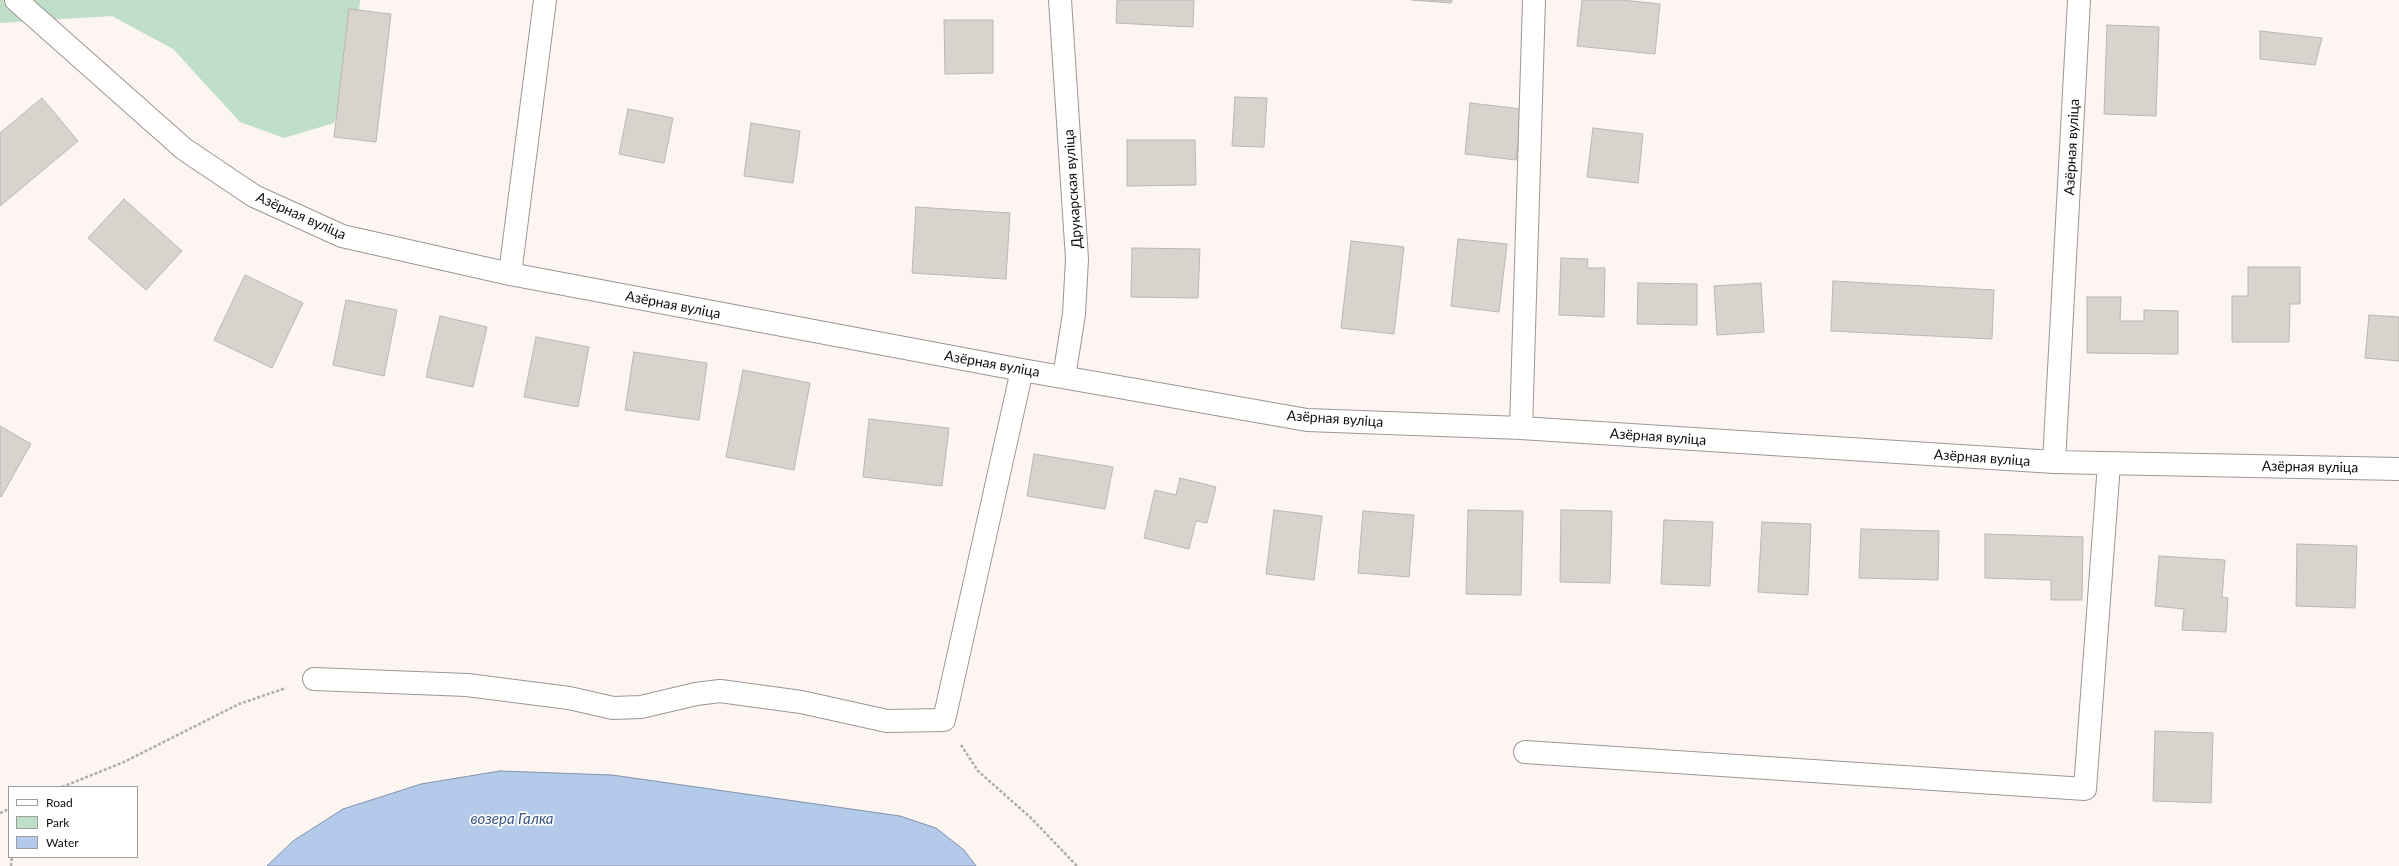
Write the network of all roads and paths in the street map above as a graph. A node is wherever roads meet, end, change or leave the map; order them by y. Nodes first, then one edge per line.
1 (545, 0) edge
2 (1060, 0) edge
3 (1534, 0) edge
4 (2079, 0) edge
5 (21, 2) edge
6 (510, 274) junction
7 (1022, 370) junction
8 (1064, 377) junction
9 (1521, 428) junction
10 (2054, 462) junction
11 (2109, 464) junction
12 (2399, 469) edge
13 (314, 679) joint
14 (944, 720) junction
15 (1525, 752) dead end
16 (64, 786) edge
17 (1077, 866) edge

1 - 6 street
2 - 8 street, Друкарская вуліца
3 - 9 street
4 - 10 street, Азёрная вуліца
5 - 6 street, Азёрная вуліца
6 - 7 street, Азёрная вуліца
7 - 8 street, Азёрная вуліца
7 - 14 street
8 - 9 street, Азёрная вуліца
9 - 10 street, Азёрная вуліца
10 - 11 street, Азёрная вуліца
11 - 12 street, Азёрная вуліца
11 - 15 street
13 - 14 street
13 - 16 path
14 - 17 path

